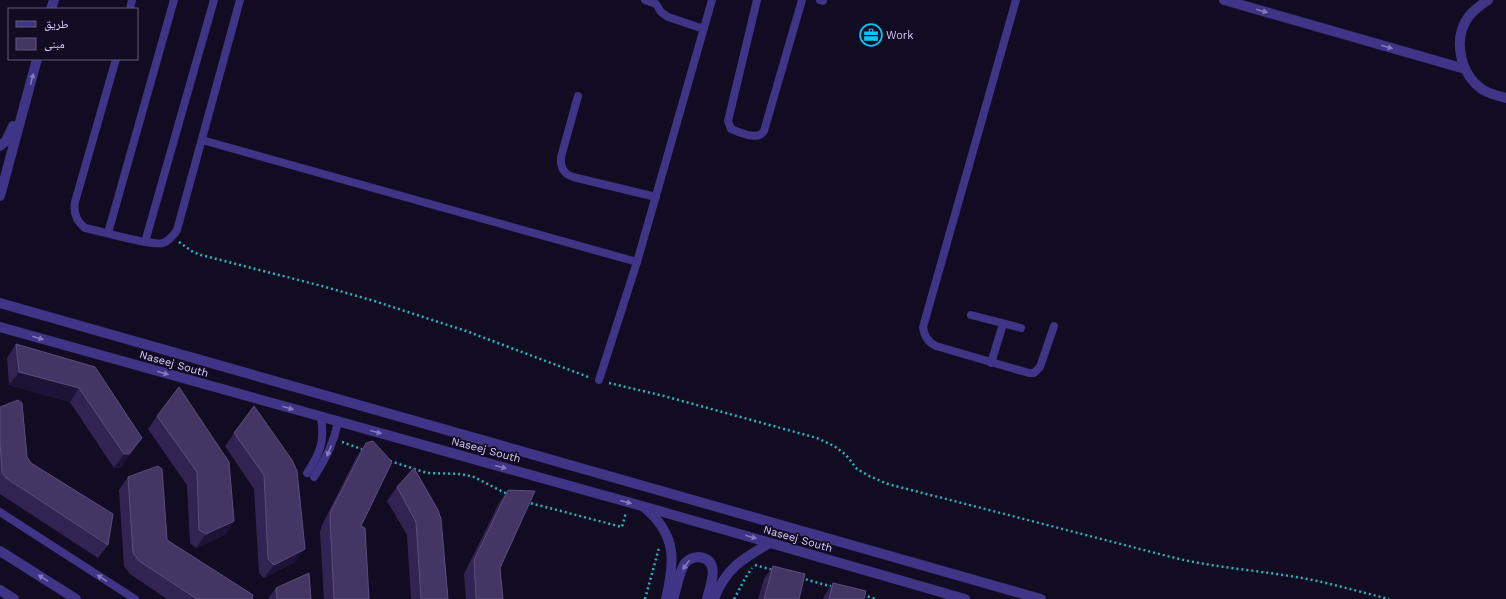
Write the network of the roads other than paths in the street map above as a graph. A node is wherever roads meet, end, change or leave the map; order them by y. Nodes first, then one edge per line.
1 (174, 0) edge
2 (214, 0) edge
3 (240, 0) edge
4 (645, 0) edge
5 (712, 0) edge
6 (757, 0) edge
7 (802, 0) edge
8 (1016, 0) edge
9 (1224, 0) edge
10 (1488, 0) edge
11 (704, 29) junction
12 (37, 60) edge
13 (116, 60) edge
14 (1465, 69) junction
15 (578, 96) dead end
16 (1506, 98) edge
17 (26, 99) junction
18 (202, 140) junction
19 (0, 146) edge
20 (0, 196) edge
21 (656, 197) junction
22 (108, 233) junction
23 (145, 242) junction
24 (637, 262) junction
25 (0, 304) edge
26 (971, 316) dead end
27 (1003, 324) junction
28 (1054, 326) dead end
29 (0, 327) edge
30 (1021, 328) dead end
31 (991, 363) junction
32 (599, 380) road end
33 (321, 417) junction
34 (338, 422) junction
35 (642, 506) junction
36 (0, 512) edge
37 (770, 543) junction
38 (0, 551) edge
39 (0, 590) edge
40 (14, 599) edge
41 (76, 599) edge
42 (135, 599) edge
43 (666, 599) edge
44 (674, 599) edge
45 (707, 599) edge
46 (714, 599) edge
47 (965, 599) edge
48 (1042, 599) edge

1 - 22 lane
2 - 23 lane
3 - 18 lane
4 - 11 lane
5 - 11 lane
6 - 7 lane
8 - 31 lane
9 -> 14 street
10 - 14 street
11 - 21 lane
17 -> 12 street
13 - 22 lane
14 - 16 street
15 - 21 lane
17 - 19 street
17 - 20 street
18 - 23 lane
18 - 24 lane
21 - 24 lane
22 - 23 lane
24 - 32 lane
25 - 48 street
26 - 27 lane
27 - 30 lane
27 - 31 lane
28 - 31 lane
29 -> 33 street, Naseej South
33 - 34 street, Naseej South
34 -> 33 lane
34 -> 35 street, Naseej South
35 -> 37 street, Naseej South
35 - 43 street
42 -> 36 lane
37 - 46 street
37 - 47 street, Naseej South
41 -> 38 street
39 - 40 street
45 -> 44 street

